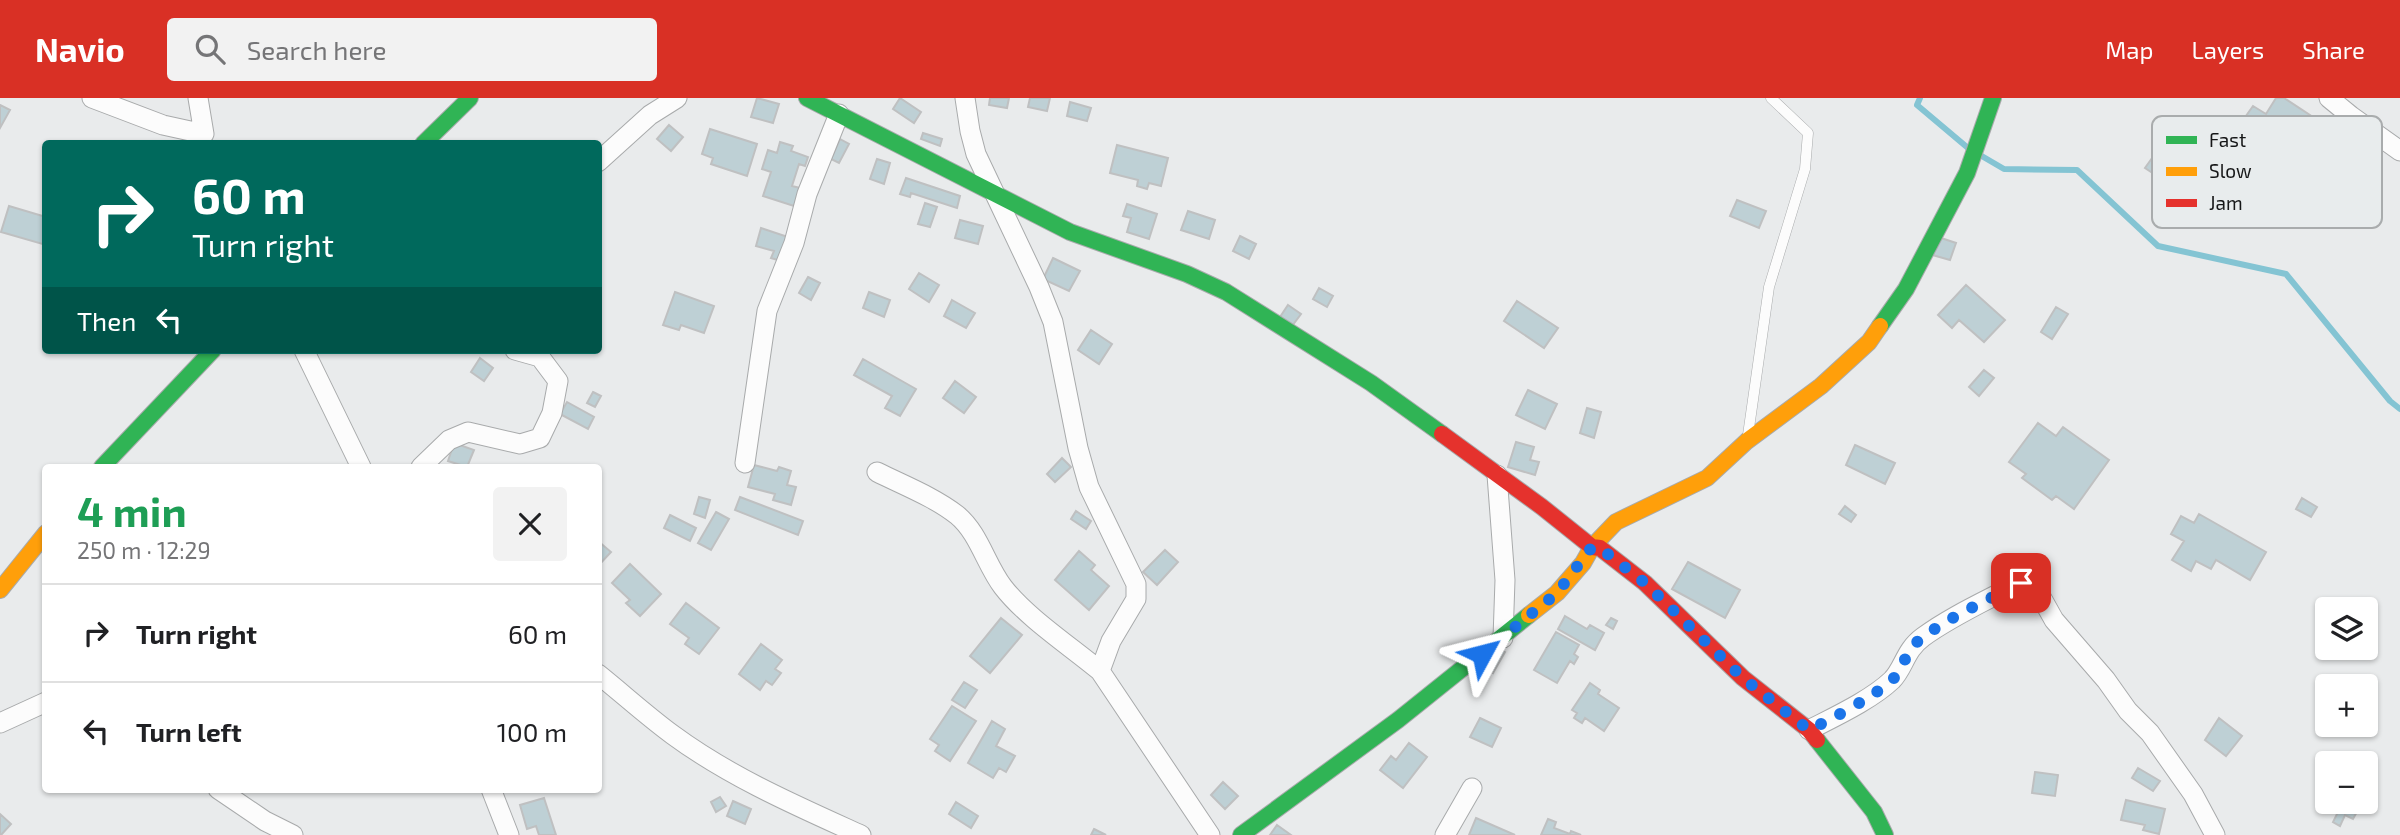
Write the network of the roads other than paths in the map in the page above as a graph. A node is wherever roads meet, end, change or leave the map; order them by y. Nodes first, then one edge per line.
1 (92, 98) edge
2 (188, 98) edge
3 (198, 98) edge
4 (470, 98) edge
5 (677, 98) edge
6 (807, 98) edge
7 (965, 98) edge
8 (1771, 98) edge
9 (1993, 98) edge
10 (2329, 98) edge
11 (839, 114) junction
12 (2350, 116) edge
13 (2382, 138) edge
14 (206, 139) edge
15 (427, 140) edge
16 (2400, 151) edge
17 (602, 158) edge
18 (992, 191) junction
19 (209, 354) edge
20 (306, 354) edge
21 (529, 354) edge
22 (1747, 441) junction
23 (745, 463) dead end
24 (105, 464) edge
25 (359, 464) edge
26 (424, 464) edge
27 (877, 472) dead end
28 (1497, 475) junction
29 (42, 538) edge
30 (1592, 547) junction
31 (0, 590) edge
32 (1503, 638) junction
33 (1100, 671) junction
34 (602, 677) edge
35 (42, 704) edge
36 (0, 723) edge
37 (1809, 730) junction
38 (1472, 788) dead end
39 (224, 793) edge
40 (493, 793) edge
41 (293, 835) edge
42 (509, 835) edge
43 (861, 835) edge
44 (1210, 835) edge
45 (1241, 835) edge
46 (1445, 835) edge
47 (1885, 835) edge
48 (2215, 835) edge

1 - 14 street
2 - 14 street
3 - 14 street
4 - 15 street
5 - 17 street
6 - 11 street
7 - 18 street
8 - 22 lane
9 - 22 street
10 - 12 street
11 - 18 street
11 - 23 street
13 - 16 street
18 - 28 street
18 - 33 street
19 - 24 street
20 - 25 street
21 - 26 street
22 - 30 street
27 - 33 street
28 - 30 street
28 - 32 street
29 - 31 street
30 - 32 street
30 - 37 street
32 - 45 street
33 - 44 street
34 - 43 street
35 - 36 street
37 - 47 street
37 - 48 street
38 - 46 street
39 - 41 street
40 - 42 street

